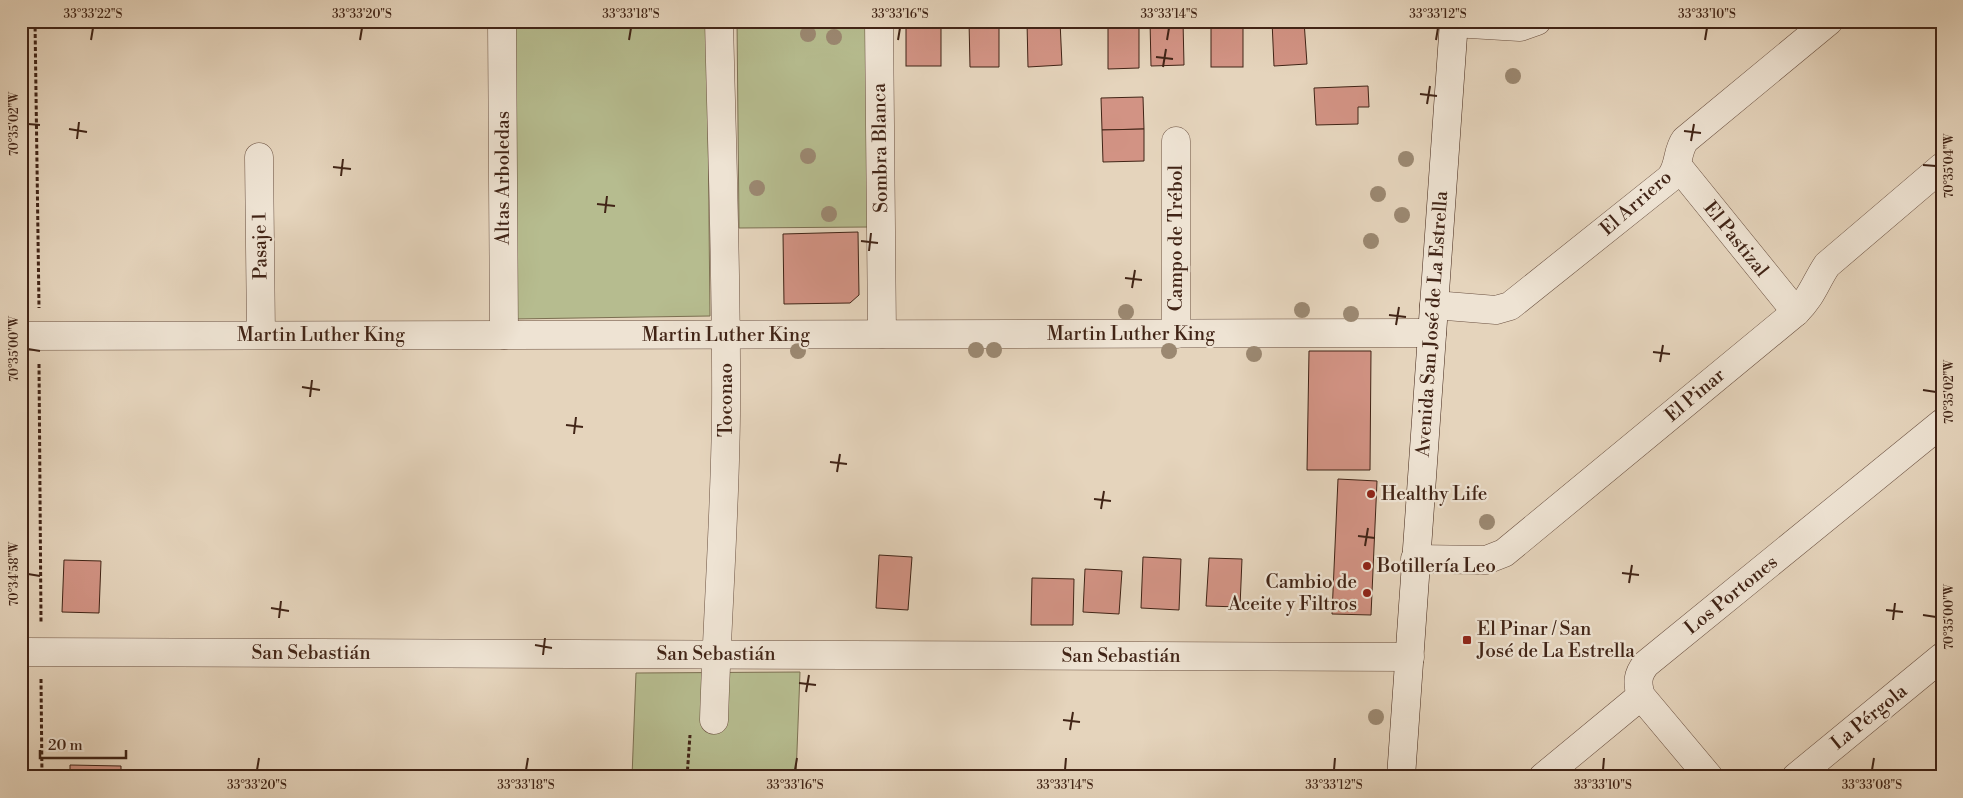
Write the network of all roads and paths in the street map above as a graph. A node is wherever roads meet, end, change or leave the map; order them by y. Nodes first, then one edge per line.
1 (34, 21) edge
2 (502, 21) edge
3 (719, 21) edge
4 (879, 21) edge
5 (1537, 21) edge
6 (1829, 21) edge
7 (1453, 22) edge
8 (1176, 141) dead end
9 (260, 157) dead end
10 (1676, 166) junction
11 (1942, 167) edge
12 (1434, 305) junction
13 (1796, 312) junction
14 (1432, 333) junction
15 (882, 334) junction
16 (1176, 334) junction
17 (261, 335) junction
18 (504, 335) junction
19 (726, 335) junction
20 (30, 336) edge
21 (1942, 423) edge
22 (1415, 559) junction
23 (31, 652) edge
24 (716, 655) junction
25 (1410, 657) junction
26 (1942, 657) edge
27 (1641, 696) junction
28 (714, 720) dead end
29 (42, 777) edge
30 (1401, 777) edge
31 (1543, 777) edge
32 (1709, 777) edge
33 (1796, 777) edge

1 - 20 path
2 - 18 street, Altas Arboledas
3 - 19 street, Toconao
4 - 15 street, Sombra Blanca
5 - 7 street
6 - 10 street, El Arriero
7 - 12 street, Avenida San José de La Estrella
8 - 16 street, Campo de Trébol
9 - 17 street, Pasaje 1
10 - 12 street, El Arriero
10 - 13 street, El Pastizal
11 - 13 street, El Pinar
12 - 14 street, Avenida San José de La Estrella
13 - 22 street, El Pinar
14 - 16 street, Martin Luther King
14 - 22 street, Avenida San José de La Estrella
15 - 16 street, Martin Luther King
15 - 19 street, Martin Luther King
17 - 18 street, Martin Luther King
17 - 20 street, Martin Luther King
18 - 19 street, Martin Luther King
19 - 24 street, Toconao
20 - 23 path
21 - 27 street, Los Portones
22 - 25 street, Avenida San José de La Estrella
23 - 24 street, San Sebastián
23 - 29 path
24 - 25 street, San Sebastián
24 - 28 street, Toconao
25 - 30 street, Avenida San José de La Estrella
26 - 33 street, La Pérgola
27 - 31 street
27 - 32 street

